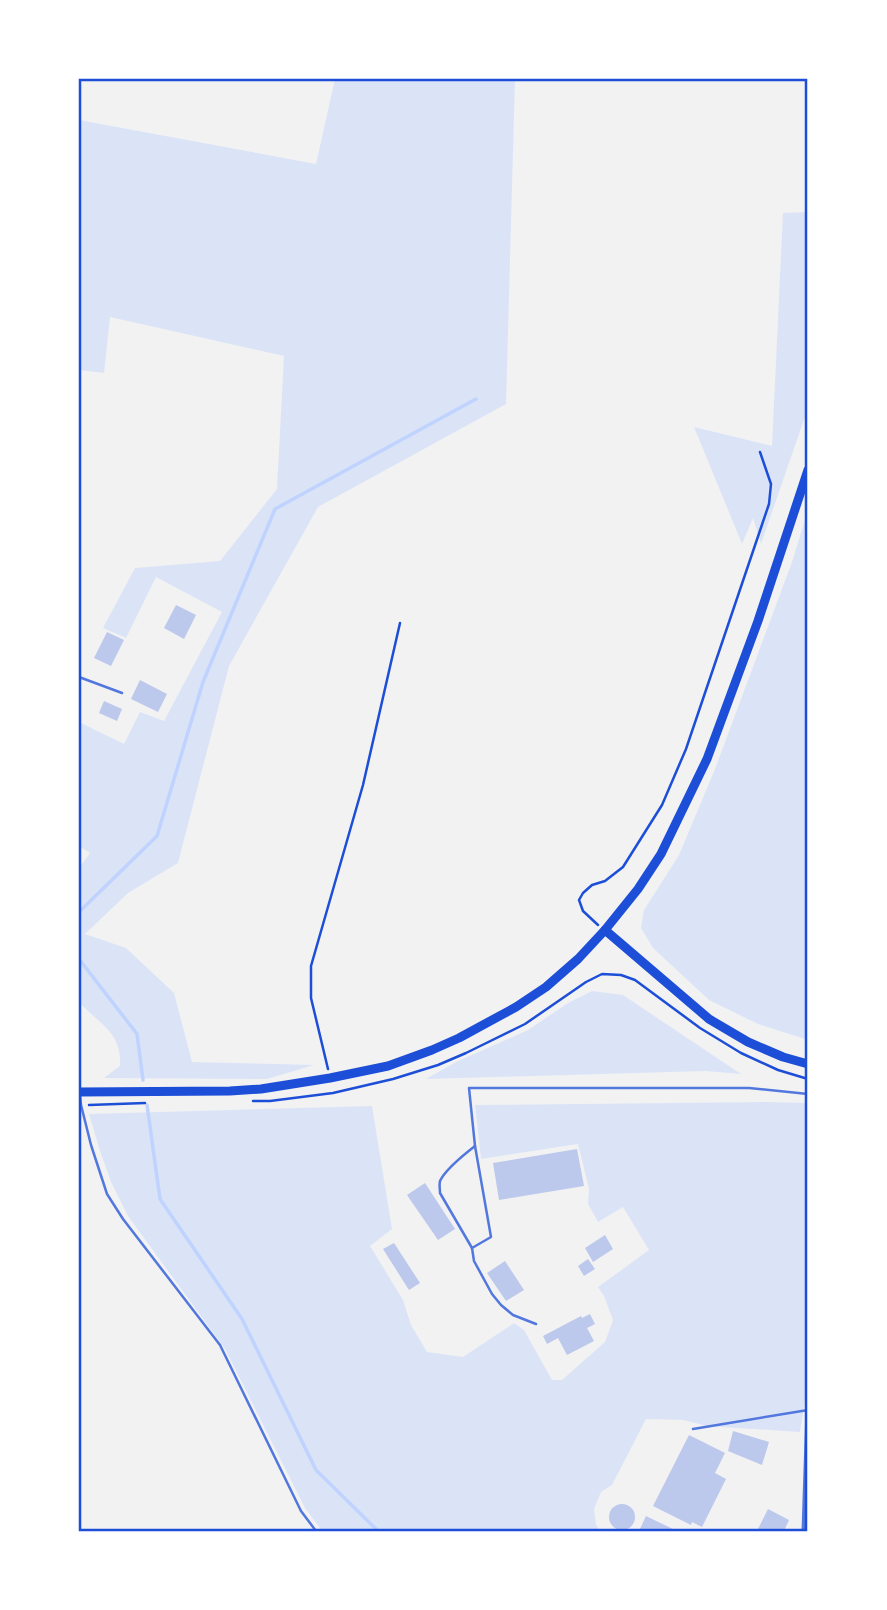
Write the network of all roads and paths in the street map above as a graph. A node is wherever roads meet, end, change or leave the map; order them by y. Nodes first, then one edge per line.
1 (760, 452) dead end
2 (808, 470) edge
3 (400, 623) dead end
4 (79, 677) edge
5 (122, 693) dead end
6 (605, 930) junction
7 (808, 1064) edge
8 (330, 1078) junction
9 (808, 1079) edge
10 (79, 1092) edge
11 (808, 1094) edge
12 (246, 1101) dead end
13 (145, 1103) dead end
14 (81, 1105) junction
15 (475, 1146) junction
16 (472, 1248) junction
17 (536, 1324) dead end
18 (808, 1409) edge
19 (693, 1429) dead end
20 (316, 1531) edge
21 (804, 1531) edge

1 - 6 path
2 - 6 main road
3 - 8 path
4 - 5 lane
6 - 7 main road
6 - 8 main road
8 - 10 main road
9 - 12 path
10 - 14 lane
11 - 15 lane
13 - 14 path
14 - 20 lane
15 - 16 lane
15 - 16 lane
16 - 17 lane
18 - 19 lane
18 - 21 street

